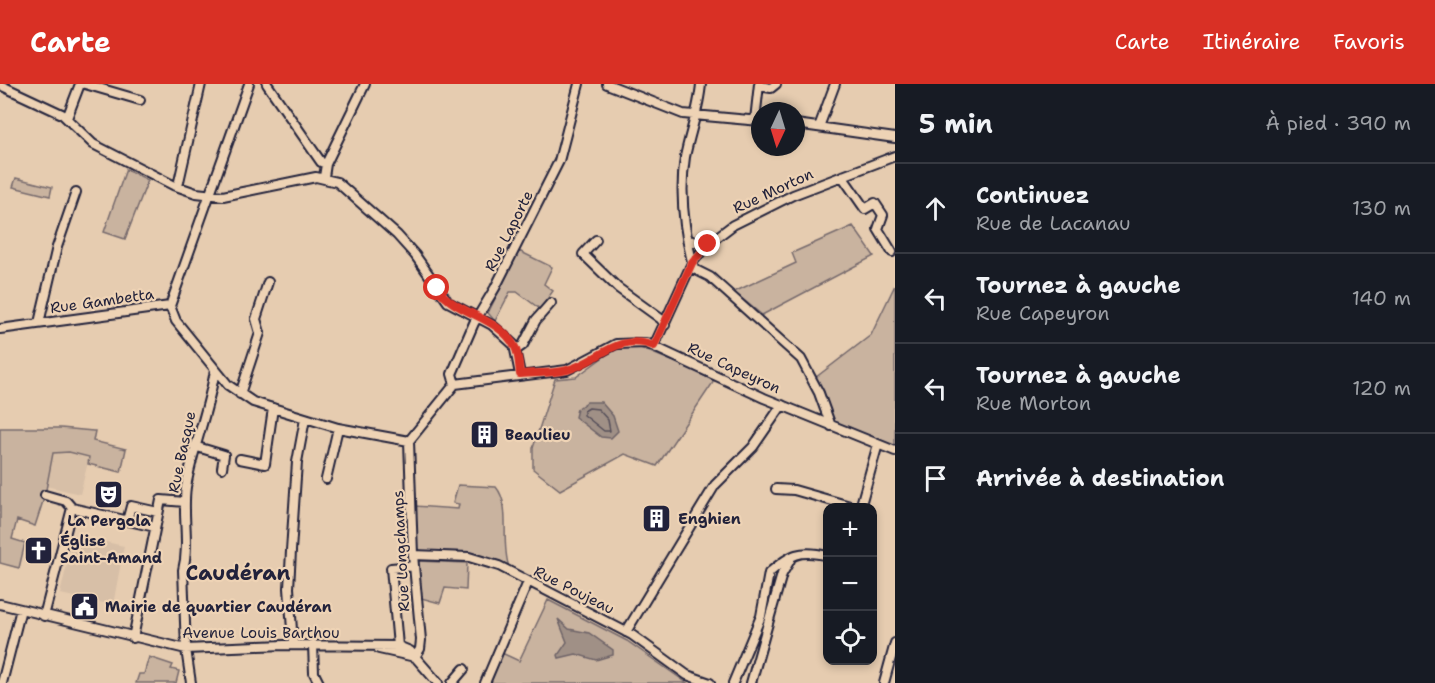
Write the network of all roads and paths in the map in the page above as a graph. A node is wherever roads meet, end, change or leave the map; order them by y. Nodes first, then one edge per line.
1 (25, 84) edge
2 (80, 84) edge
3 (85, 84) edge
4 (201, 84) edge
5 (249, 84) edge
6 (267, 84) edge
7 (365, 84) edge
8 (579, 84) edge
9 (607, 84) edge
10 (701, 84) edge
11 (776, 84) edge
12 (835, 84) edge
13 (0, 85) edge
14 (759, 85) edge
15 (20, 94) junction
16 (140, 100) dead end
17 (759, 102) edge
18 (696, 116) junction
19 (67, 118) junction
20 (751, 120) edge
21 (805, 125) edge
22 (819, 127) junction
23 (895, 138) edge
24 (895, 156) edge
25 (326, 164) junction
26 (842, 176) junction
27 (324, 177) junction
28 (178, 186) junction
29 (76, 192) dead end
30 (208, 196) junction
31 (596, 240) dead end
32 (688, 240) junction
33 (708, 244) junction
34 (892, 252) dead end
35 (692, 263) junction
36 (268, 282) dead end
37 (551, 303) dead end
38 (170, 306) junction
39 (478, 317) junction
40 (39, 323) junction
41 (665, 325) junction
42 (0, 329) edge
43 (654, 346) junction
44 (516, 350) junction
45 (215, 370) junction
46 (520, 374) junction
47 (455, 384) junction
48 (240, 394) junction
49 (782, 405) junction
50 (273, 408) junction
51 (304, 419) junction
52 (831, 426) junction
53 (338, 428) junction
54 (409, 441) junction
55 (878, 444) junction
56 (194, 446) junction
57 (895, 451) edge
58 (240, 459) dead end
59 (222, 468) dead end
60 (326, 479) dead end
61 (776, 489) dead end
62 (45, 495) dead end
63 (185, 502) junction
64 (844, 503) edge
65 (860, 503) edge
66 (72, 508) junction
67 (158, 512) junction
68 (127, 521) junction
69 (155, 527) junction
70 (413, 555) junction
71 (823, 555) edge
72 (791, 559) junction
73 (414, 566) junction
74 (528, 582) junction
75 (0, 604) edge
76 (21, 609) junction
77 (44, 616) junction
78 (761, 616) junction
79 (770, 619) junction
80 (626, 632) junction
81 (133, 638) junction
82 (895, 643) edge
83 (293, 644) junction
84 (314, 644) junction
85 (398, 646) junction
86 (371, 647) junction
87 (186, 649) junction
88 (415, 657) junction
89 (464, 669) dead end
90 (434, 681) edge
91 (2, 683) edge
92 (191, 683) edge
93 (319, 683) edge
94 (452, 683) edge
95 (485, 683) edge
96 (710, 683) edge
97 (733, 683) edge
98 (751, 683) edge
99 (884, 683) edge

1 - 15 street
2 - 19 street
3 - 16 street
4 - 28 street
5 - 30 street
6 - 25 street
7 - 25 street
8 - 39 street, Rue Laporte
9 - 18 street
10 - 18 street
11 - 14 street
12 - 22 street
13 - 15 street
14 - 17 street
15 - 19 street
18 - 20 street
18 - 32 street
19 - 28 street
21 - 22 street
22 - 23 street
24 - 26 street, Rue Morton
25 - 27 street
26 - 33 street, Rue Morton
26 - 34 street
27 - 30 street
27 - 39 street
28 - 30 street
29 - 40 street
30 - 38 street
31 - 41 street
32 - 33 street
32 - 35 street
33 - 35 street, Rue Morton
35 - 41 street, Rue Morton
35 - 52 street
36 - 48 street
37 - 44 street
38 - 40 street, Rue Gambetta
38 - 45 street, Rue Gambetta
39 - 44 street
39 - 47 street, Rue Laporte
40 - 42 street, Rue Gambetta
41 - 43 street, Rue Morton
43 - 46 street, Rue Capeyron
43 - 49 street, Rue Capeyron
44 - 46 street
45 - 48 street, Rue Gambetta
45 - 56 street, Rue Basque
46 - 47 street, Rue Capeyron
47 - 54 street
48 - 50 street, Rue Gambetta
49 - 52 street, Rue Capeyron
49 - 80 street
50 - 51 street, Rue Gambetta
50 - 58 street
51 - 53 street, Rue Gambetta
51 - 83 street
52 - 55 street, Rue Capeyron
53 - 54 street, Rue Gambetta
53 - 60 street
54 - 70 street, Rue Longchamps
55 - 57 street, Rue Capeyron
55 - 65 street
56 - 59 street
56 - 63 street, Rue Basque
61 - 64 street
62 - 66 street
63 - 67 street
63 - 87 street, Rue Basque
66 - 68 street
66 - 77 street
67 - 68 street
67 - 69 street
68 - 69 street
69 - 81 street
70 - 73 street, Rue Longchamps
70 - 74 street, Rue Poujeau
71 - 72 street
72 - 78 street
72 - 79 street
73 - 85 street
73 - 88 street, Rue Longchamps
74 - 80 street, Rue Poujeau
74 - 95 street
75 - 76 street, Avenue Louis Barthou
76 - 77 street, Avenue Louis Barthou
76 - 91 street
77 - 81 street, Avenue Louis Barthou
78 - 79 street
78 - 97 street
79 - 98 street
80 - 96 street, Rue Poujeau
81 - 87 street, Avenue Louis Barthou
82 - 99 street
83 - 84 street, Avenue Louis Barthou
83 - 87 street, Avenue Louis Barthou
84 - 86 street, Avenue Louis Barthou
84 - 93 street
85 - 86 street, Avenue Louis Barthou
85 - 88 street
86 - 88 street
87 - 92 street, Rue Basque
88 - 90 street
89 - 94 street

